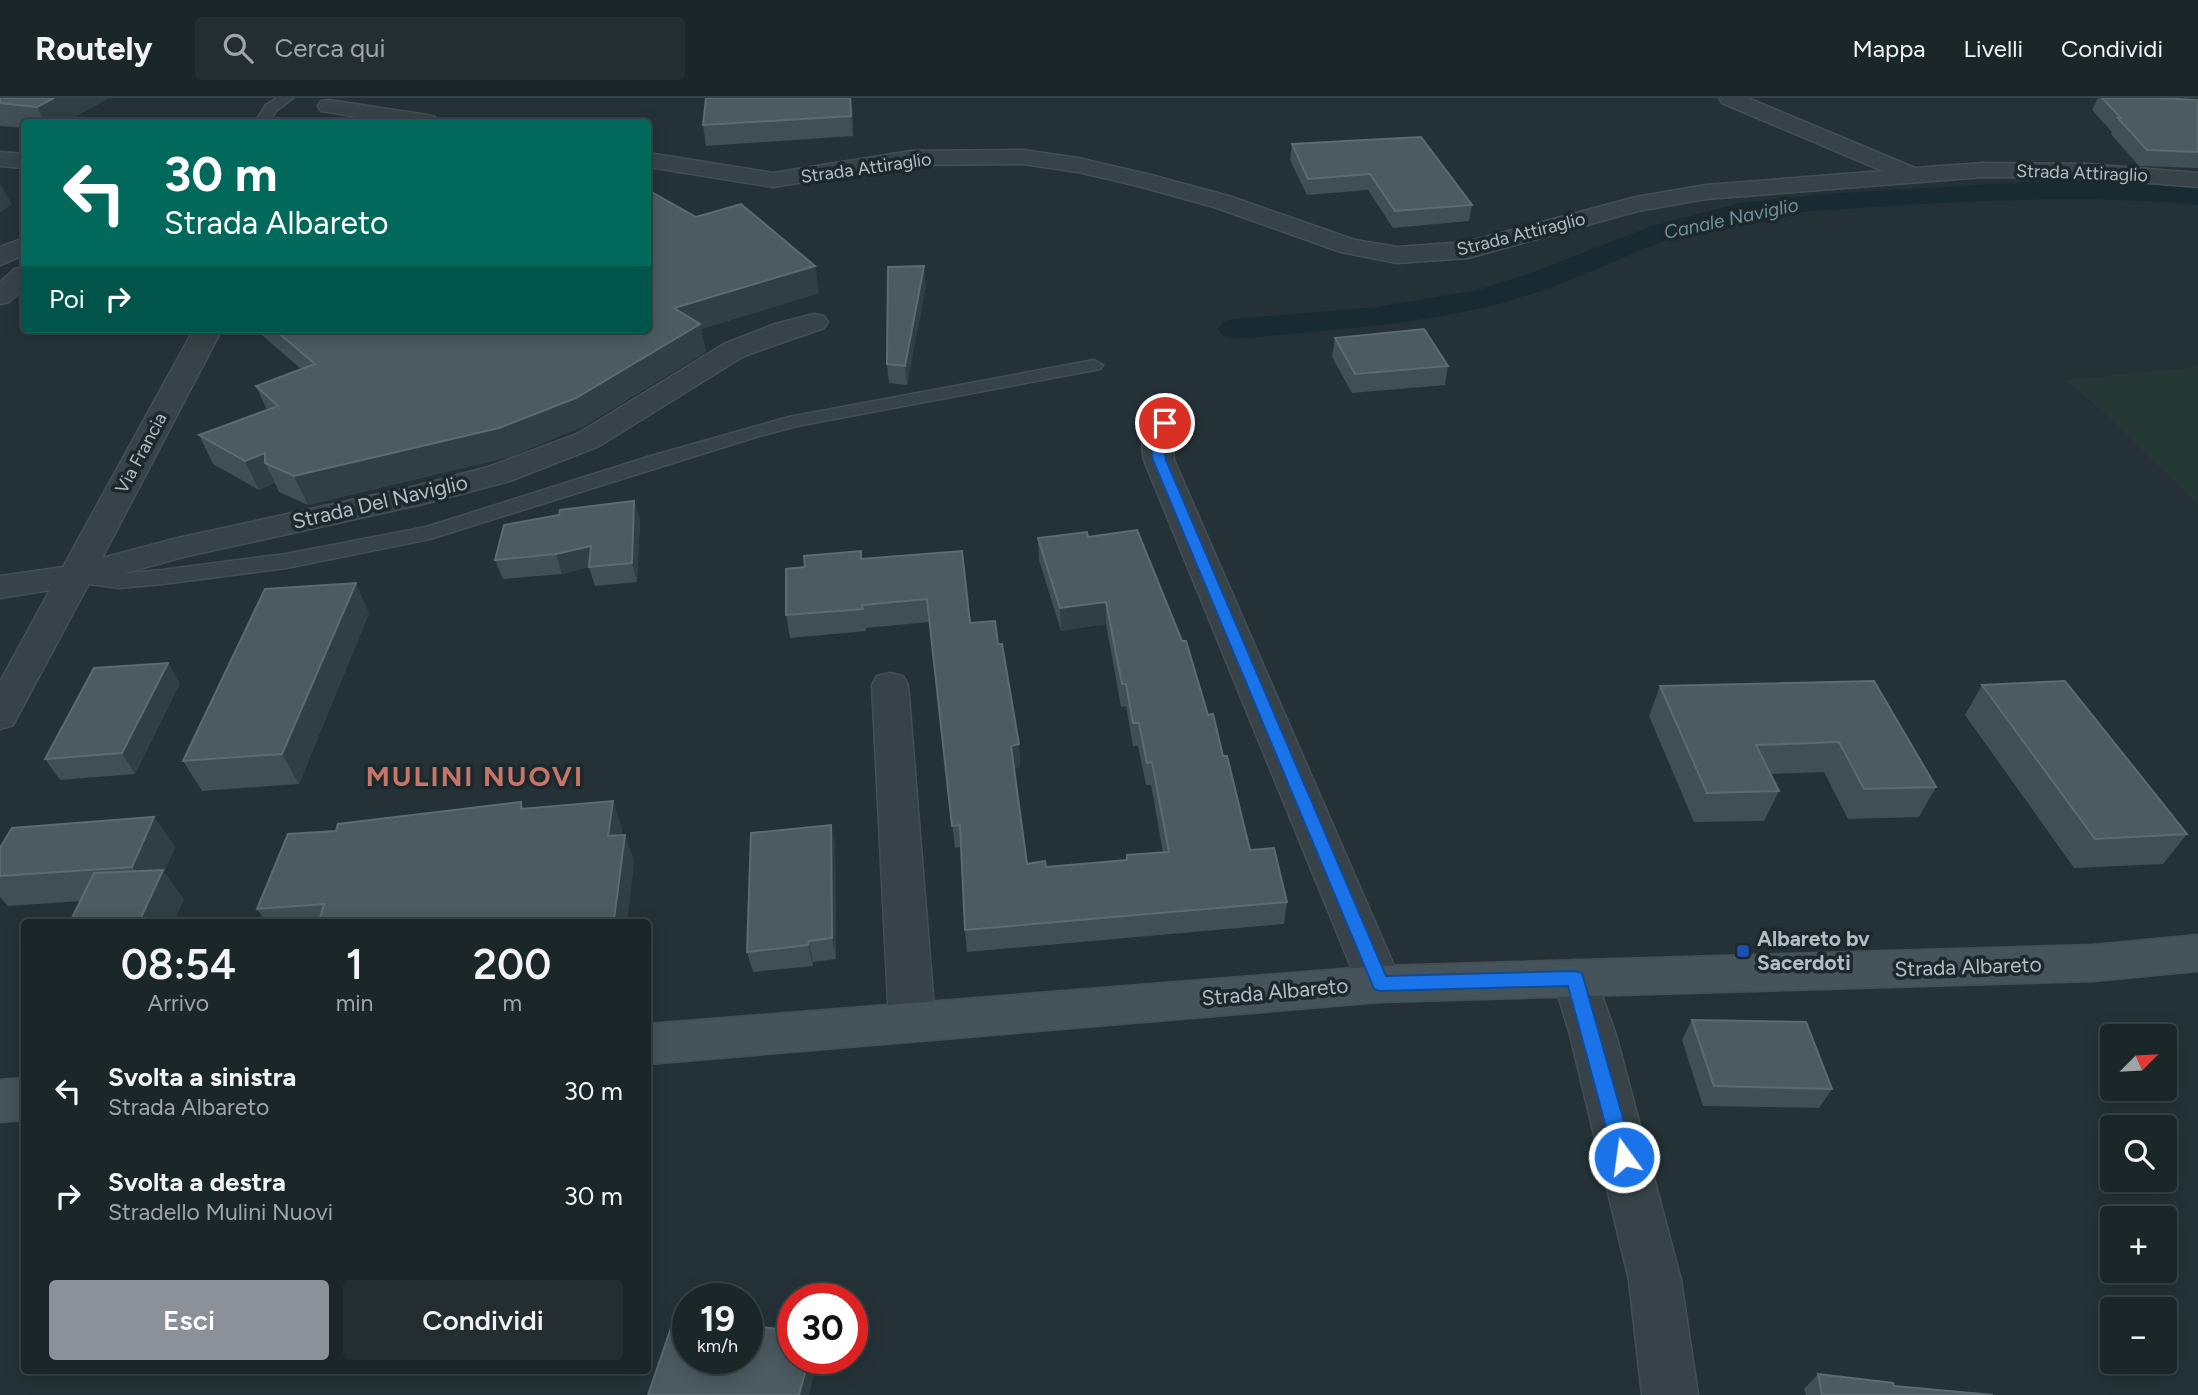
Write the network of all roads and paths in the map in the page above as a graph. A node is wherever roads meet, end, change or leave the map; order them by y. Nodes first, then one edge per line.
1 (286, 98) edge
2 (1730, 98) edge
3 (328, 109) edge
4 (263, 119) edge
5 (404, 119) edge
6 (0, 159) edge
7 (651, 160) edge
8 (21, 161) edge
9 (1912, 174) junction
10 (2198, 180) edge
11 (21, 247) edge
12 (0, 257) edge
13 (21, 278) edge
14 (0, 296) edge
15 (21, 302) edge
16 (0, 306) edge
17 (814, 322) dead end
18 (206, 333) edge
19 (1094, 365) dead end
20 (1172, 419) dead end
21 (75, 576) junction
22 (0, 587) edge
23 (890, 685) dead end
24 (0, 716) edge
25 (2198, 953) edge
26 (1575, 978) junction
27 (1380, 984) junction
28 (912, 1021) junction
29 (651, 1044) edge
30 (21, 1099) edge
31 (0, 1101) edge
32 (1670, 1395) edge

1 - 4 lane
2 - 9 street
3 - 5 street
6 - 8 street
7 - 9 street, Strada Attiraglio
9 - 10 street, Strada Attiraglio
11 - 12 street
13 - 14 street
15 - 16 street
17 - 21 street, Strada Del Naviglio
18 - 21 street, Via Francia
19 - 21 lane
20 - 27 street
21 - 22 street, Strada Del Naviglio
21 - 24 street
23 - 28 street
25 - 26 street, Strada Albareto
26 - 27 street, Strada Albareto
26 - 32 street
27 - 28 street, Strada Albareto
28 - 29 street, Strada Albareto
30 - 31 street

